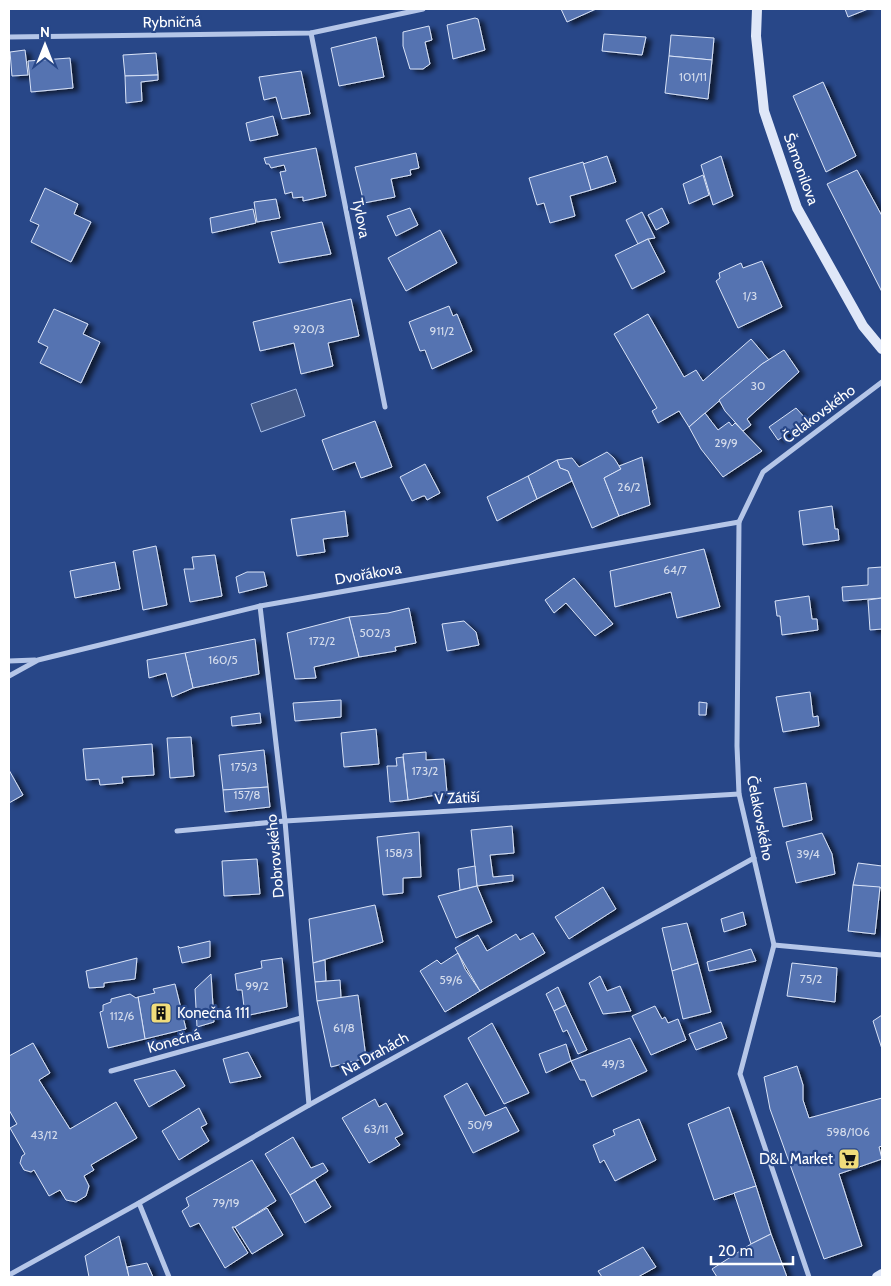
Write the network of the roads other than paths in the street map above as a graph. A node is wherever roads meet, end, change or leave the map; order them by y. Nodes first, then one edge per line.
1 (423, 9) edge
2 (757, 9) edge
3 (311, 33) junction
4 (9, 37) edge
5 (882, 349) edge
6 (882, 382) edge
7 (385, 407) dead end
8 (739, 522) junction
9 (260, 606) junction
10 (38, 660) junction
11 (9, 661) edge
12 (9, 676) edge
13 (739, 794) junction
14 (285, 821) junction
15 (177, 831) dead end
16 (754, 858) junction
17 (774, 945) junction
18 (882, 955) edge
19 (301, 1018) junction
20 (111, 1071) dead end
21 (309, 1105) junction
22 (139, 1203) junction
23 (882, 1274) edge
24 (9, 1276) edge
25 (169, 1277) edge
26 (809, 1277) edge
27 (877, 1277) edge

1 - 3 street, Rybničná
2 - 5 street, Šamonilova
3 - 4 street, Rybničná
3 - 7 street, Tylova
6 - 8 street, Čelakovského
8 - 9 street, Dvořákova
8 - 13 street, Čelakovského
9 - 10 street, Dvořákova
9 - 14 street, Dobrovského
10 - 11 street
10 - 12 street, Dvořákova
13 - 14 street, V Zátiší
13 - 16 street, Čelakovského
14 - 15 street, V Zátiší
14 - 19 street, Dobrovského
16 - 17 street, Čelakovského
16 - 21 street, Na Drahách
17 - 18 street
17 - 26 street, Čelakovského
19 - 20 street, Konečná
19 - 21 street, Dobrovského
21 - 22 street, Na Drahách
22 - 24 street, Na Drahách
22 - 25 street
23 - 27 street

